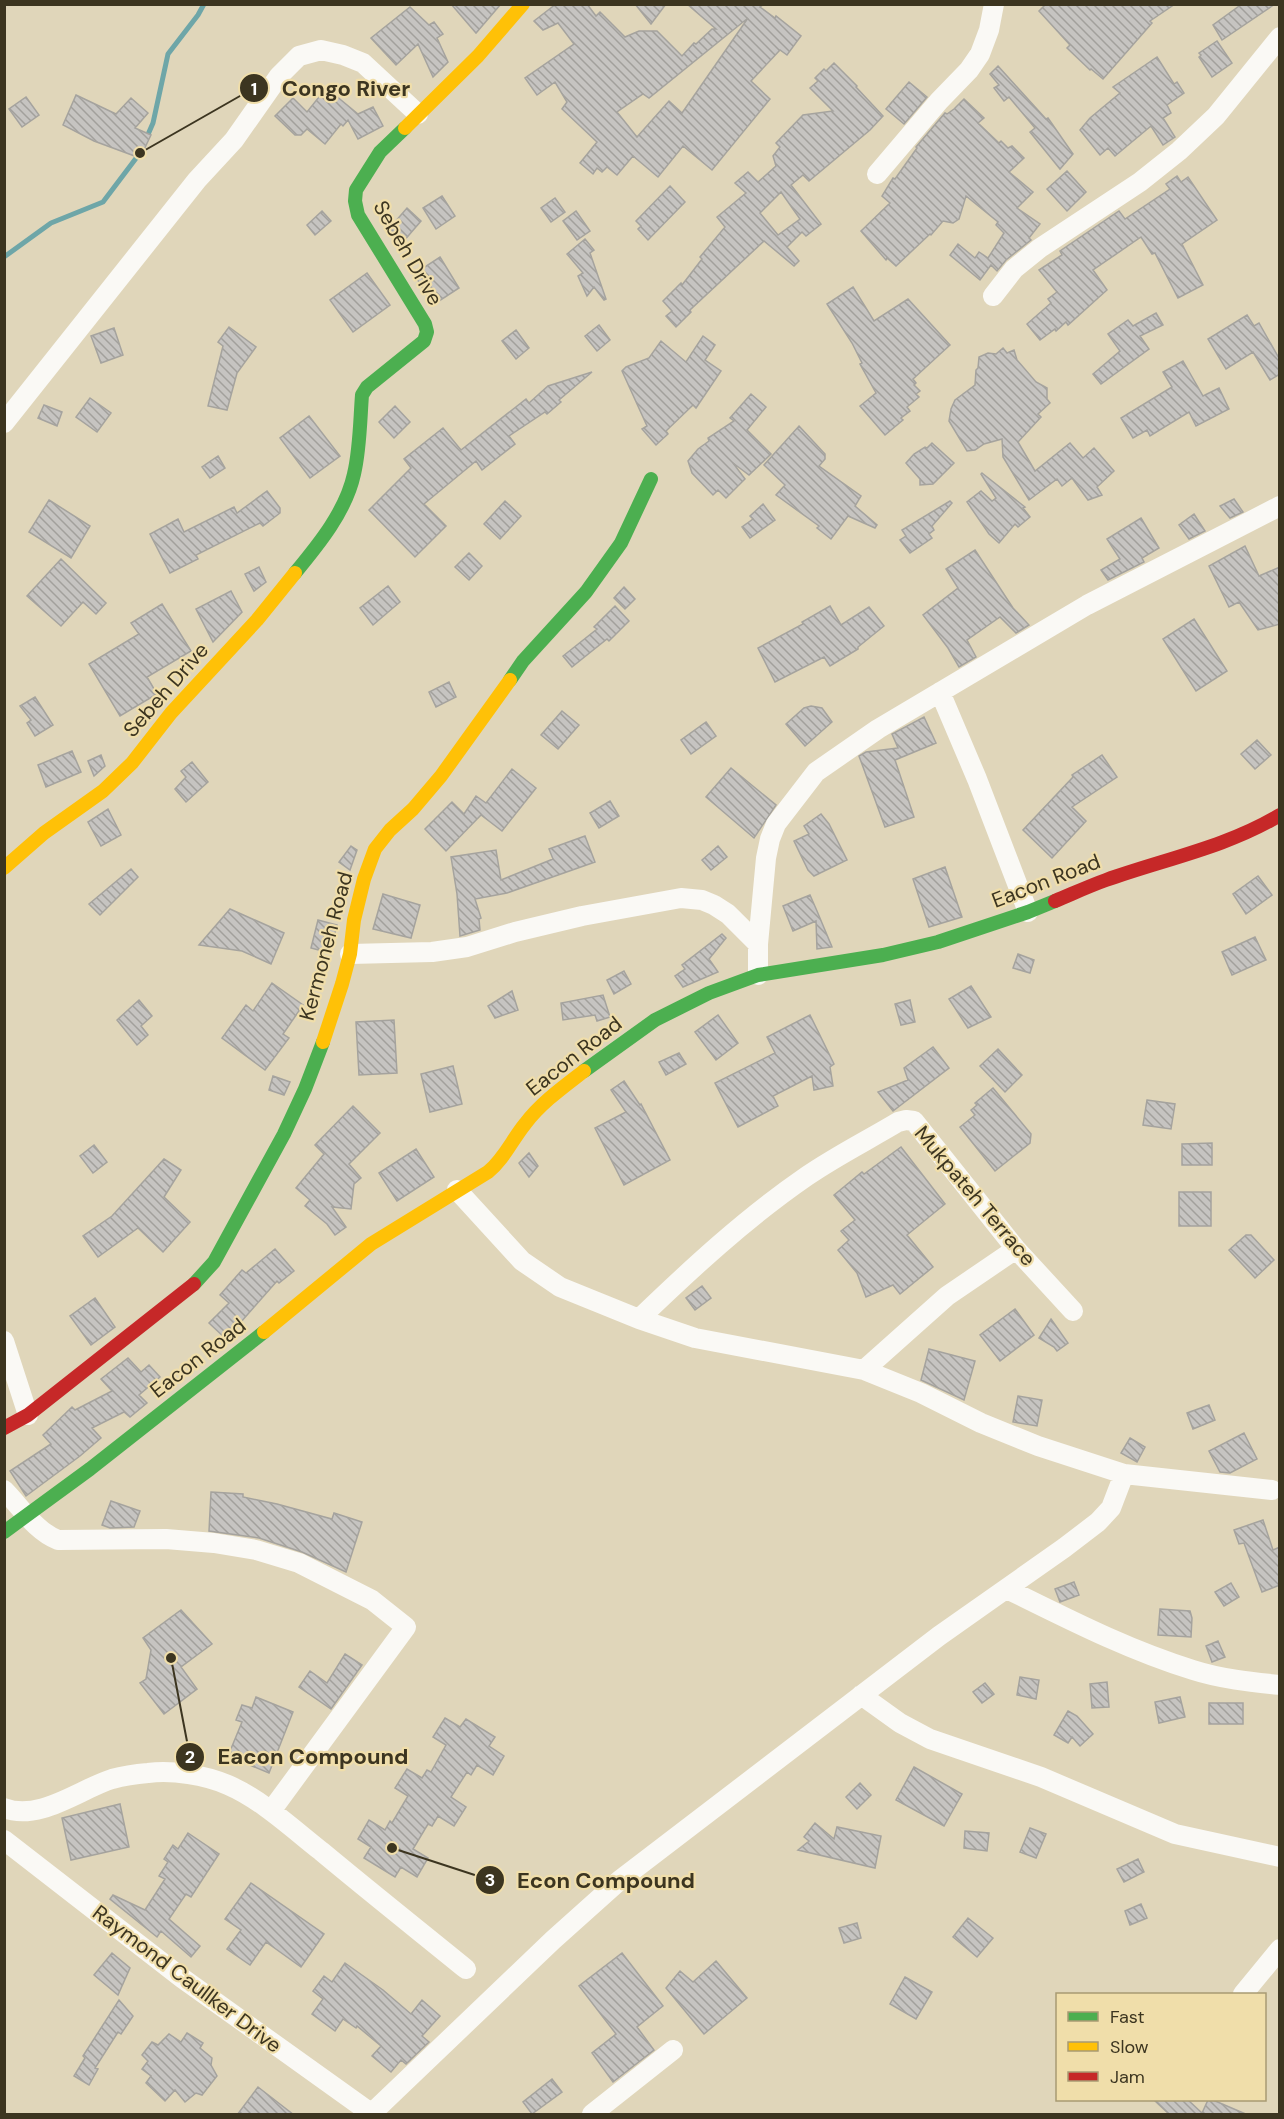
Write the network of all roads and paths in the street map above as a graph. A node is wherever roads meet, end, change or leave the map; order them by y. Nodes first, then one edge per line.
1 (523, 4) edge
2 (994, 4) edge
3 (1280, 37) edge
4 (418, 114) junction
5 (877, 174) dead end
6 (993, 296) dead end
7 (4, 423) edge
8 (651, 479) dead end
9 (1280, 506) edge
10 (940, 692) junction
11 (1280, 815) edge
12 (4, 868) edge
13 (1028, 912) junction
14 (758, 944) junction
15 (350, 954) junction
16 (758, 975) junction
17 (457, 1190) junction
18 (1016, 1249) junction
19 (1073, 1311) dead end
20 (639, 1319) junction
21 (4, 1341) edge
22 (864, 1370) junction
23 (28, 1415) junction
24 (4, 1428) edge
25 (1124, 1474) junction
26 (4, 1490) edge
27 (1272, 1490) dead end
28 (27, 1514) junction
29 (4, 1533) edge
30 (1007, 1589) junction
31 (1280, 1685) edge
32 (861, 1695) junction
33 (4, 1808) edge
34 (271, 1811) junction
35 (4, 1840) edge
36 (1280, 1857) edge
37 (1280, 1949) edge
38 (466, 1969) dead end
39 (1245, 1993) edge
40 (673, 2050) dead end
41 (372, 2114) edge
42 (592, 2115) edge

1 - 4 street, Sebeh Drive
2 - 5 street
3 - 6 street
4 - 7 street
4 - 12 street, Sebeh Drive
8 - 15 street, Kermoneh Road
9 - 10 street
10 - 13 street
10 - 14 street
11 - 13 street, Eacon Road
13 - 16 street, Eacon Road
14 - 15 street
14 - 16 street
15 - 23 street, Kermoneh Road
16 - 17 street, Eacon Road
17 - 20 street
17 - 28 street, Eacon Road
18 - 19 street, Mukpateh Terrace
18 - 20 street, Mukpateh Terrace
18 - 22 street
20 - 22 street
21 - 23 street
22 - 25 street
23 - 24 street, Kermoneh Road
25 - 27 street
25 - 30 street
26 - 28 street
28 - 29 street, Eacon Road
28 - 34 street
30 - 31 street
30 - 32 street
32 - 36 street
32 - 41 street
33 - 34 street
34 - 38 street
35 - 41 street, Raymond Caullker Drive
37 - 39 street
40 - 42 street

